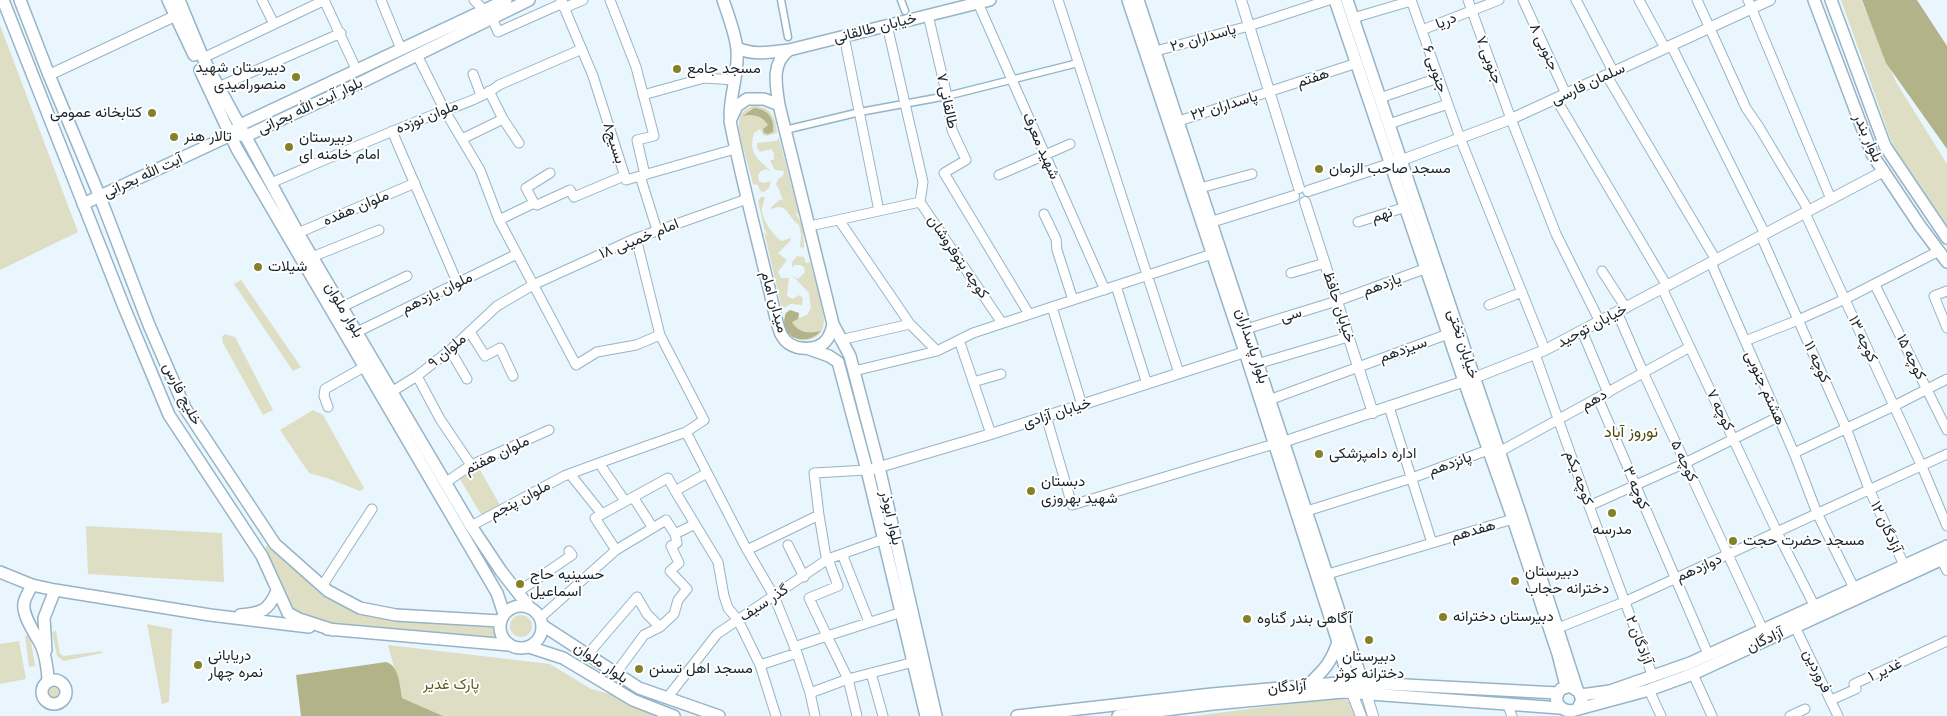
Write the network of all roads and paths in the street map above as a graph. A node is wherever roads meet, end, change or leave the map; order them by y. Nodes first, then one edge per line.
1 (3, 0) edge
2 (20, 0) edge
3 (168, 0) edge
4 (179, 0) edge
5 (262, 0) edge
6 (325, 0) edge
7 (381, 0) edge
8 (474, 0) edge
9 (506, 0) edge
10 (529, 0) edge
11 (583, 0) edge
12 (610, 0) edge
13 (724, 0) edge
14 (781, 0) edge
15 (901, 0) edge
16 (990, 0) edge
17 (1058, 0) edge
18 (1128, 0) edge
19 (1138, 0) edge
20 (1241, 0) edge
21 (1329, 0) edge
22 (1335, 0) edge
23 (1347, 0) edge
24 (1468, 0) edge
25 (1499, 0) edge
26 (1523, 0) edge
27 (1576, 0) edge
28 (1639, 0) edge
29 (1697, 0) edge
30 (1770, 0) edge
31 (1814, 0) edge
32 (1831, 0) edge
33 (1411, 1) edge
34 (973, 2) edge
35 (562, 4) edge
36 (1750, 4) edge
37 (905, 11) dead end
38 (1471, 11) junction
39 (488, 14) junction
40 (928, 15) junction
41 (175, 16) junction
42 (1353, 18) junction
43 (274, 24) junction
44 (887, 25) junction
45 (1249, 26) junction
46 (1710, 27) junction
47 (1422, 30) junction
48 (341, 33) junction
49 (1844, 34) junction
50 (844, 36) junction
51 (788, 37) dead end
52 (1830, 40) junction
53 (1668, 46) junction
54 (737, 48) junction
55 (401, 49) junction
56 (582, 49) junction
57 (789, 50) junction
58 (1156, 51) junction
59 (417, 55) junction
60 (202, 58) junction
61 (1078, 63) junction
62 (1357, 63) junction
63 (357, 71) junction
64 (473, 74) dead end
65 (1610, 74) junction
66 (48, 75) junction
67 (1438, 78) junction
68 (734, 80) junction
69 (1011, 81) junction
70 (332, 83) junction
71 (218, 88) junction
72 (1270, 92) junction
73 (338, 93) junction
74 (485, 93) junction
75 (1165, 94) junction
76 (1566, 94) junction
77 (643, 95) junction
78 (947, 96) junction
79 (1380, 98) junction
80 (1556, 99) junction
81 (904, 103) junction
82 (1448, 104) junction
83 (779, 105) junction
84 (445, 110) junction
85 (860, 112) junction
86 (503, 119) junction
87 (1511, 119) junction
88 (730, 120) junction
89 (1178, 121) junction
90 (1389, 124) junction
91 (240, 125) junction
92 (785, 130) junction
93 (392, 131) junction
94 (231, 135) junction
95 (246, 136) junction
96 (1460, 138) junction
97 (462, 139) junction
98 (519, 143) dead end
99 (1070, 144) dead end
100 (736, 149) junction
101 (1045, 154) junction
102 (1396, 161) junction
103 (1884, 171) junction
104 (550, 173) dead end
105 (1252, 174) dead end
106 (999, 175) dead end
107 (624, 176) junction
108 (643, 176) junction
109 (271, 183) junction
110 (415, 183) junction
111 (1200, 188) junction
112 (1302, 194) junction
113 (100, 197) junction
114 (748, 199) junction
115 (1831, 199) junction
116 (920, 202) junction
117 (534, 203) junction
118 (83, 204) junction
119 (1406, 207) junction
120 (879, 211) junction
121 (1807, 212) junction
122 (1044, 214) dead end
123 (499, 220) junction
124 (839, 220) junction
125 (1211, 222) junction
126 (1358, 222) dead end
127 (810, 226) junction
128 (380, 230) dead end
129 (657, 230) junction
130 (298, 232) junction
131 (1763, 235) junction
132 (636, 238) junction
133 (1947, 238) edge
134 (1939, 251) junction
135 (517, 254) junction
136 (1212, 254) junction
137 (312, 257) junction
138 (1714, 261) junction
139 (1947, 262) edge
140 (1325, 263) junction
141 (1427, 268) junction
142 (1602, 271) dead end
143 (1291, 273) dead end
144 (407, 276) dead end
145 (1147, 276) junction
146 (457, 282) junction
147 (533, 285) junction
148 (1875, 285) junction
149 (1116, 286) junction
150 (1665, 287) junction
151 (1105, 290) junction
152 (1947, 291) edge
153 (1522, 292) junction
154 (1845, 299) junction
155 (1073, 300) junction
156 (1337, 301) junction
157 (1489, 305) dead end
158 (497, 306) joint
159 (1052, 307) junction
160 (1622, 310) junction
161 (341, 312) junction
162 (1029, 314) junction
163 (145, 316) junction
164 (1798, 320) junction
165 (130, 322) junction
166 (1600, 322) junction
167 (1002, 323) junction
168 (833, 324) junction
169 (910, 324) junction
170 (1947, 328) edge
171 (1246, 329) junction
172 (1582, 331) junction
173 (356, 332) junction
174 (470, 332) junction
175 (1448, 334) junction
176 (660, 335) junction
177 (1348, 337) junction
178 (840, 340) junction
179 (959, 340) junction
180 (1745, 341) junction
181 (1690, 347) junction
182 (809, 349) junction
183 (450, 350) junction
184 (937, 351) junction
185 (1245, 352) junction
186 (1540, 352) junction
187 (850, 356) junction
188 (838, 362) junction
189 (1257, 364) junction
190 (364, 367) junction
191 (1358, 367) junction
192 (854, 371) junction
193 (1643, 372) junction
194 (1179, 373) junction
195 (1001, 374) dead end
196 (416, 376) junction
197 (513, 376) dead end
198 (467, 379) dead end
199 (1947, 379) edge
200 (1469, 380) junction
201 (973, 382) junction
202 (1147, 384) junction
203 (1927, 389) junction
204 (393, 391) junction
205 (1608, 393) junction
206 (1598, 398) junction
207 (1269, 400) junction
208 (1082, 404) junction
209 (1894, 406) junction
210 (1389, 407) junction
211 (328, 408) dead end
212 (1373, 413) junction
213 (1046, 416) junction
214 (1778, 416) junction
215 (1558, 421) junction
216 (1846, 428) junction
217 (550, 430) dead end
218 (1947, 430) edge
219 (686, 432) junction
220 (991, 434) junction
221 (1734, 439) junction
222 (1279, 443) junction
223 (1493, 451) junction
224 (1794, 453) junction
225 (1947, 454) edge
226 (599, 463) junction
227 (1685, 463) junction
228 (472, 465) junction
229 (1921, 465) junction
230 (879, 467) junction
231 (867, 470) junction
232 (707, 473) junction
233 (570, 474) junction
234 (1412, 478) junction
235 (445, 483) junction
236 (1635, 485) junction
237 (1868, 489) junction
238 (675, 491) junction
239 (629, 499) junction
240 (1589, 506) junction
241 (372, 509) dead end
242 (1307, 511) junction
243 (1817, 513) junction
244 (602, 514) junction
245 (819, 516) junction
246 (1513, 519) junction
247 (696, 524) junction
248 (471, 526) junction
249 (1947, 526) edge
250 (653, 528) junction
251 (1777, 532) junction
252 (675, 534) junction
253 (884, 539) junction
254 (1432, 543) junction
255 (788, 545) dead end
256 (1947, 546) edge
257 (616, 550) junction
258 (747, 550) junction
259 (569, 551) dead end
260 (842, 554) junction
261 (1729, 554) junction
262 (828, 559) junction
263 (1945, 562) edge
264 (1904, 565) junction
265 (0, 572) edge
266 (1328, 574) junction
267 (804, 577) junction
268 (1674, 579) junction
269 (32, 585) junction
270 (322, 586) junction
271 (1854, 588) junction
272 (55, 590) junction
273 (277, 591) junction
274 (1327, 591) junction
275 (518, 592) junction
276 (774, 596) junction
277 (1624, 602) junction
278 (1815, 607) junction
279 (530, 608) junction
280 (902, 612) junction
281 (220, 617) junction
282 (502, 618) junction
283 (738, 620) junction
284 (541, 621) junction
285 (869, 622) junction
286 (1796, 626) junction
287 (660, 628) junction
288 (1558, 628) junction
289 (333, 630) junction
290 (1763, 630) junction
291 (827, 636) junction
292 (1338, 642) junction
293 (1947, 642) edge
294 (510, 646) junction
295 (529, 647) junction
296 (796, 650) junction
297 (588, 654) junction
298 (1708, 654) junction
299 (914, 662) junction
300 (760, 665) junction
301 (616, 673) junction
302 (871, 673) junction
303 (1693, 674) junction
304 (1653, 677) junction
305 (848, 680) junction
306 (1308, 685) junction
307 (1350, 687) junction
308 (1364, 687) junction
309 (1649, 690) junction
310 (1571, 691) junction
311 (810, 693) junction
312 (667, 698) junction
313 (1831, 700) junction
314 (1507, 703) junction
315 (1560, 708) junction
316 (1578, 708) junction
317 (1805, 709) dead end
318 (674, 716) edge
319 (720, 716) edge
320 (776, 716) edge
321 (815, 716) edge
322 (857, 716) edge
323 (883, 716) edge
324 (926, 716) edge
325 (936, 716) edge
326 (1017, 716) edge
327 (1118, 716) edge
328 (1361, 716) edge
329 (1373, 716) edge
330 (1512, 716) edge
331 (1661, 716) edge
332 (1712, 716) edge
333 (1790, 716) edge
334 (1838, 716) edge

1 - 118 main road, خلیج فارس
2 - 66 main road, خلیج فارس
3 - 41 main road, بلوار ملوان
4 - 60 main road, بلوار ملوان
5 - 43 street
6 - 43 street
6 - 48 street
7 - 55 street
8 - 39 street
9 - 39 main road, بلوار آیت الله بحرانی
10 - 39 main road, بلوار آیت الله بحرانی
11 - 35 street
12 - 77 street
13 - 54 main road
14 - 51 street
15 - 37 street
16 - 34 main road, خیابان طالقانی
17 - 61 street
18 - 75 main road, بلوار پاسداران
19 - 58 main road, بلوار پاسداران
20 - 45 street, خیابان حافظ
21 - 45 street, پاسداران ۲۰
22 - 62 main road, خیابان تختی
23 - 42 main road, خیابان تختی
24 - 38 street, ۷ جنوبی
25 - 38 street, دریا
26 - 76 street, ۸ جنوبی
27 - 65 street, هشتم جنوبی
28 - 53 street, کوچه ۱۱
29 - 46 street, کوچه ۱۳
30 - 36 street, سلمان فارسی
31 - 52 main road, بلوار بندر
32 - 49 main road, بلوار بندر
33 - 42 street
33 - 47 street, ۶ جنوبی
34 - 40 main road, خیابان طالقانی
34 - 69 street, شهید معرف
35 - 39 street
35 - 56 street, بسیج۸
36 - 46 street, سلمان فارسی
36 - 115 street
38 - 47 street, دریا
38 - 87 street, ۷ جنوبی
39 - 55 main road, بلوار آیت الله بحرانی
39 - 59 main road, بلوار آیت الله بحرانی
40 - 44 main road, خیابان طالقانی
40 - 78 street, طالقانی ۷
41 - 66 street
41 - 94 main road, بلوار ملوان
42 - 79 main road, خیابان تختی
43 - 60 street
44 - 50 main road, خیابان طالقانی
44 - 81 street
45 - 58 street, پاسداران ۲۰
45 - 72 street, خیابان حافظ
46 - 53 street, سلمان فارسی
46 - 121 street, کوچه ۱۳
47 - 67 street, ۶ جنوبی
48 - 63 street
48 - 71 street
49 - 52 main road
49 - 133 main road, بلوار بندر
50 - 57 main road, خیابان طالقانی
50 - 85 street
52 - 103 main road, بلوار بندر
53 - 65 street, سلمان فارسی
53 - 131 street, کوچه ۱۱
54 - 57 main road, خیابان طالقانی
54 - 68 main road, میدان امام
55 - 63 main road, بلوار آیت الله بحرانی
56 - 74 street, ملوان نوزده
56 - 107 street, بسیج۸
57 - 83 main road
58 - 75 main road, بلوار پاسداران
59 - 73 main road, بلوار آیت الله بحرانی
59 - 84 street
60 - 71 main road, بلوار ملوان
61 - 69 street
61 - 145 street
62 - 72 street, هفتم
62 - 102 main road, خیابان تختی
63 - 70 main road, بلوار آیت الله بحرانی
64 - 74 street
65 - 76 street, سلمان فارسی
65 - 138 street, هشتم جنوبی
66 - 113 main road, خلیج فارس
67 - 79 street
67 - 82 street, ۶ جنوبی
68 - 77 street
68 - 88 main road, میدان امام
69 - 78 street
69 - 101 street, شهید معرف
70 - 73 main road
70 - 91 main road, بلوار آیت الله بحرانی
71 - 91 main road, بلوار ملوان
72 - 89 street, پاسداران ۲۲
72 - 112 street, خیابان حافظ
73 - 95 main road, بلوار آیت الله بحرانی
74 - 84 street, ملوان نوزده
74 - 86 street
75 - 89 main road, بلوار پاسداران
75 - 136 main road, بلوار پاسداران
76 - 80 street, سلمان فارسی
77 - 108 street
78 - 81 street
78 - 162 street, طالقانی ۷
79 - 90 main road, خیابان تختی
80 - 87 street, سلمان فارسی
80 - 150 street, کوچه ۷
81 - 85 street
81 - 116 street
82 - 90 street
82 - 96 street, ۶ جنوبی
83 - 88 main road
83 - 92 main road
84 - 93 street, ملوان نوزده
84 - 97 street
85 - 92 street
85 - 120 street
86 - 97 street
86 - 98 street
87 - 96 street, سلمان فارسی
87 - 166 street, ۷ جنوبی
88 - 100 main road, میدان امام
89 - 111 main road, بلوار پاسداران
90 - 102 main road, خیابان تختی
91 - 94 main road, بلوار آیت الله بحرانی
91 - 95 main road, بلوار ملوان
92 - 127 main road
93 - 109 street, ملوان نوزده
93 - 110 street
94 - 95 main road, بلوار آیت الله بحرانی
94 - 113 main road, آیت الله بحرانی
94 - 161 main road, بلوار ملوان
95 - 109 main road, بلوار ملوان
96 - 102 street, سلمان فارسی
96 - 153 street, ۶ جنوبی
97 - 123 street
99 - 101 street
100 - 108 street, بسیج۸
100 - 114 main road, میدان امام
101 - 106 street
101 - 151 street, شهید معرف
102 - 112 street, سلمان فارسی
102 - 119 main road, خیابان تختی
102 - 200 main road, خیابان تختی
103 - 115 street, خیابان توحید
103 - 134 main road, بلوار بندر
104 - 117 street
105 - 111 street
107 - 108 street, بسیج۸
107 - 117 street
108 - 129 street
109 - 130 main road, بلوار ملوان
110 - 130 street, ملوان هفده
110 - 146 street
111 - 125 main road, بلوار پاسداران
112 - 125 street, سلمان فارسی
112 - 140 street, خیابان حافظ
113 - 118 main road, آیت الله بحرانی
113 - 163 main road, خلیج فارس
114 - 129 street, امام خمینی ۱۸
114 - 182 main road, میدان امام
115 - 121 street, خیابان توحید
116 - 120 street, کوچه پتوفروشان
116 - 167 street, کوچه پتوفروشان
117 - 123 street
118 - 165 main road, خلیج فارس
119 - 126 street, نهم
119 - 141 main road, خیابان تختی
120 - 124 street, کوچه پتوفروشان
121 - 131 street, خیابان توحید
121 - 154 street, کوچه ۱۳
122 - 155 street
123 - 135 street
124 - 127 street, کوچه پتوفروشان
124 - 169 street
125 - 171 main road, بلوار پاسداران
127 - 168 main road
128 - 137 street
129 - 132 street, امام خمینی ۱۸
130 - 137 main road, بلوار ملوان
131 - 138 street, خیابان توحید
131 - 164 street, کوچه ۱۱
132 - 147 street, امام خمینی ۱۸
132 - 176 street
134 - 139 main road, بلوار بندر
134 - 148 street
135 - 146 street, ملوان یازدهم
135 - 147 street
136 - 145 street
136 - 185 main road, بلوار پاسداران
137 - 161 main road, بلوار ملوان
138 - 150 street, خیابان توحید
138 - 180 street, هشتم جنوبی
140 - 143 street
140 - 156 street, خیابان حافظ
141 - 156 street, یازدهم
141 - 175 main road, خیابان تختی
142 - 160 street, کوچه ۵
144 - 161 street
145 - 149 street
145 - 194 street
146 - 173 street, ملوان یازدهم
147 - 158 street, امام خمینی ۱۸
147 - 176 street
148 - 154 street
148 - 203 street, کوچه ۱۵
149 - 151 street
149 - 202 street
150 - 160 street, خیابان توحید
150 - 181 street, کوچه ۷
151 - 155 street
152 - 170 street
153 - 157 street
153 - 186 street, کوچه یکم
154 - 164 street
154 - 209 street, کوچه ۱۳
155 - 159 street
156 - 171 street, سی
156 - 177 street, خیابان حافظ
158 - 174 street, ملوان ۹
159 - 162 street
159 - 208 street
160 - 166 street, خیابان توحید
160 - 193 street, کوچه ۵
161 - 173 main road, بلوار ملوان
161 - 190 main road, بلوار ملوان
162 - 167 street
163 - 165 main road
163 - 270 main road, خلیج فارس
164 - 180 street
164 - 216 street, کوچه ۱۱
165 - 273 main road, خلیج فارس
166 - 172 street, خیابان توحید
167 - 179 street
168 - 178 main road, بلوار ابوذر
168 - 182 main road
169 - 178 street
169 - 184 street
171 - 189 main road, بلوار پاسداران
172 - 186 street, خیابان توحید
172 - 205 street
173 - 204 main road, بلوار ملوان
174 - 183 street, ملوان ۹
174 - 197 street
175 - 191 street, سیزدهم
175 - 200 main road, خیابان تختی
176 - 219 street
177 - 189 street
177 - 191 street, خیابان حافظ
178 - 187 main road, بلوار ابوذر
179 - 184 street
179 - 201 street
180 - 214 street, هشتم جنوبی
181 - 193 street, دهم
181 - 221 street, کوچه ۷
182 - 188 main road
183 - 196 street, ملوان ۹
183 - 198 street
184 - 192 street
185 - 194 street, خیابان آزادی
185 - 222 main road, بلوار پاسداران
186 - 200 street, خیابان توحید
186 - 215 street, کوچه یکم
187 - 188 main road
187 - 192 main road, بلوار ابوذر
188 - 231 main road, بلوار ابوذر
189 - 207 main road, بلوار پاسداران
190 - 211 street
190 - 282 main road, بلوار ملوان
191 - 207 street, سیزدهم
191 - 212 street, خیابان حافظ
192 - 230 main road, بلوار ابوذر
193 - 205 street, دهم
193 - 227 street, کوچه ۵
194 - 202 street, خیابان آزادی
195 - 201 street
196 - 204 street, ملوان ۹
196 - 228 street
199 - 203 street
200 - 210 street, خیابان توحید
200 - 223 main road, خیابان تختی
201 - 220 street
202 - 208 street, خیابان آزادی
203 - 209 street
203 - 218 street, کوچه ۱۵
204 - 235 main road, بلوار ملوان
205 - 206 street, دهم
206 - 215 street, دهم
206 - 236 street, کوچه ۳
207 - 222 main road, بلوار پاسداران
208 - 213 street, خیابان آزادی
209 - 216 street
209 - 229 street, کوچه ۱۳
210 - 212 street, خیابان توحید
210 - 234 street
212 - 222 street, خیابان توحید
213 - 220 street, خیابان آزادی
213 - 222 street
214 - 221 street
214 - 224 street, هشتم جنوبی
215 - 223 street, دهم
215 - 240 street, کوچه یکم
216 - 224 street
216 - 237 street, کوچه ۱۱
217 - 228 street, ملوان هفتم
219 - 226 street, ملوان پنجم
219 - 232 street
220 - 230 street, خیابان آزادی
221 - 227 street
221 - 251 street, کوچه ۷
222 - 242 main road, بلوار پاسداران
222 - 274 main road, بلوار پاسداران
223 - 234 street, پانزدهم
223 - 246 main road, خیابان تختی
223 - 288 main road, خیابان تختی
224 - 243 street, هشتم جنوبی
225 - 229 street, دوازدهم
226 - 233 street, ملوان پنجم
226 - 239 street
227 - 236 street
227 - 261 street, کوچه ۵
228 - 235 street, ملوان هفتم
229 - 237 street, دوازدهم
229 - 249 street, کوچه ۱۳
230 - 231 street, خیابان آزادی
230 - 325 main road, بلوار ابوذر
231 - 245 street
231 - 253 main road, بلوار ابوذر
232 - 238 street
232 - 258 street
233 - 244 street
233 - 248 street, ملوان پنجم
234 - 242 street, پانزدهم
234 - 254 street
235 - 248 main road, بلوار ملوان
236 - 240 street
236 - 268 street, کوچه ۳
237 - 243 street, دوازدهم
237 - 264 street, آزادگان ۱۲
238 - 239 street
238 - 247 street
239 - 244 street
239 - 250 street
240 - 277 street, کوچه یکم
241 - 270 street
242 - 266 main road, بلوار پاسداران
243 - 251 street, دوازدهم
243 - 271 street, هشتم جنوبی
244 - 257 street
245 - 258 street
245 - 262 street
246 - 254 street, هفدهم
246 - 310 main road, خیابان تختی
247 - 252 street
247 - 283 street
248 - 275 main road, بلوار ملوان
250 - 252 street
250 - 257 street
251 - 261 street, دوازدهم
251 - 278 street, کوچه ۷
252 - 287 street
253 - 260 street, گذر سیف
253 - 280 main road, بلوار ابوذر
254 - 266 street, هفدهم
255 - 267 street
256 - 264 main road, آزادگان
257 - 284 street
258 - 276 street
259 - 275 street
260 - 262 street, گذر سیف
260 - 285 street
261 - 268 street, دوازدهم
261 - 290 street, کوچه ۵
262 - 267 street, گذر سیف
262 - 291 street
263 - 286 main road, آزادگان
264 - 271 main road, آزادگان
265 - 269 main road, خلیج فارس
266 - 274 main road, بلوار پاسداران
267 - 276 street, گذر سیف
268 - 277 street, دوازدهم
268 - 298 street, کوچه ۳
269 - 272 main road, خلیج فارس
269 - 272 main road
270 - 282 main road, خلیج فارس
271 - 278 main road, آزادگان
272 - 281 main road, خلیج فارس
273 - 281 main road
273 - 289 main road, خلیج فارس
274 - 292 main road, بلوار پاسداران
274 - 308 main road, بلوار پاسداران
275 - 279 main road, بلوار ملوان
276 - 283 street, گذر سیف
276 - 296 street
277 - 288 street, دوازدهم
277 - 304 street, آزادگان ۲
278 - 290 main road, آزادگان
279 - 282 main road
279 - 284 main road
280 - 285 street
280 - 299 main road, بلوار ابوذر
281 - 289 main road, خلیج فارس
282 - 294 main road
283 - 300 street
283 - 312 street, گذر سیف
284 - 295 main road
284 - 297 main road, بلوار ملوان
285 - 291 street
286 - 303 main road, آزادگان
286 - 313 street, فروردین
287 - 297 street
287 - 301 street
288 - 310 main road, خیابان تختی
289 - 294 main road, خلیج فارس
290 - 298 main road, آزادگان
291 - 296 street
291 - 305 street
292 - 306 main road
292 - 307 main road, بلوار پاسداران
293 - 313 street, غدیر ۱
294 - 295 main road
295 - 318 main road, بلوار ملوان
296 - 300 street
296 - 311 street
297 - 301 main road, بلوار ملوان
298 - 304 main road, آزادگان
299 - 302 street
299 - 324 main road, بلوار ابوذر
300 - 320 street
301 - 312 main road, بلوار ملوان
302 - 305 street
302 - 323 street
303 - 309 main road, آزادگان
303 - 332 street
304 - 310 main road, آزادگان
305 - 311 street
305 - 322 street
306 - 307 main road, آزادگان
306 - 326 main road, آزادگان
307 - 308 main road, آزادگان
307 - 327 main road, آزادگان
307 - 328 street
308 - 310 main road, آزادگان
308 - 314 main road, آزادگان
308 - 329 street
309 - 316 main road, آزادگان
309 - 331 street
310 - 315 main road
310 - 316 main road
311 - 321 street
312 - 319 main road, بلوار ملوان
313 - 334 street, فروردین
314 - 315 main road, آزادگان
314 - 330 street
315 - 316 main road, آزادگان
317 - 333 street

